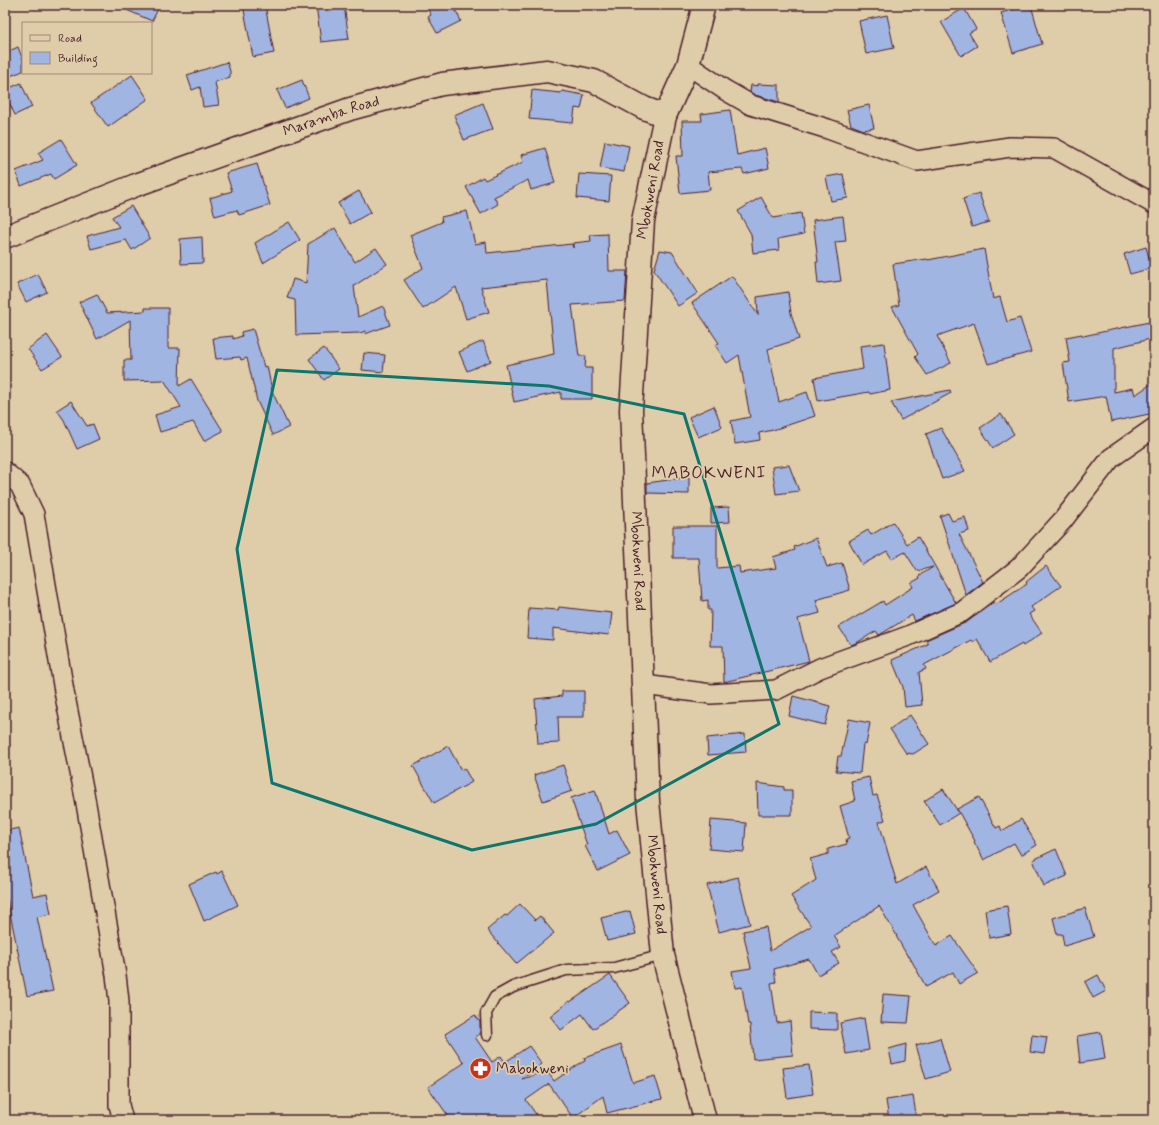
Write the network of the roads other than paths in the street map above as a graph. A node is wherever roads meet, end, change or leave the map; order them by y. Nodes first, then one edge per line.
1 (704, 5) edge
2 (688, 65) junction
3 (665, 116) junction
4 (1154, 204) edge
5 (5, 237) edge
6 (1154, 428) edge
7 (5, 472) edge
8 (644, 685) junction
9 (663, 955) junction
10 (487, 1035) dead end
11 (123, 1120) edge
12 (705, 1120) edge

1 - 2 street, Mbokweni Road
2 - 3 street, Mbokweni Road
2 - 4 street
3 - 5 street, Maramba Road
3 - 8 street, Mbokweni Road
6 - 8 street
7 - 11 street
8 - 9 street, Mbokweni Road
9 - 10 lane
9 - 12 street, Mbokweni Road

